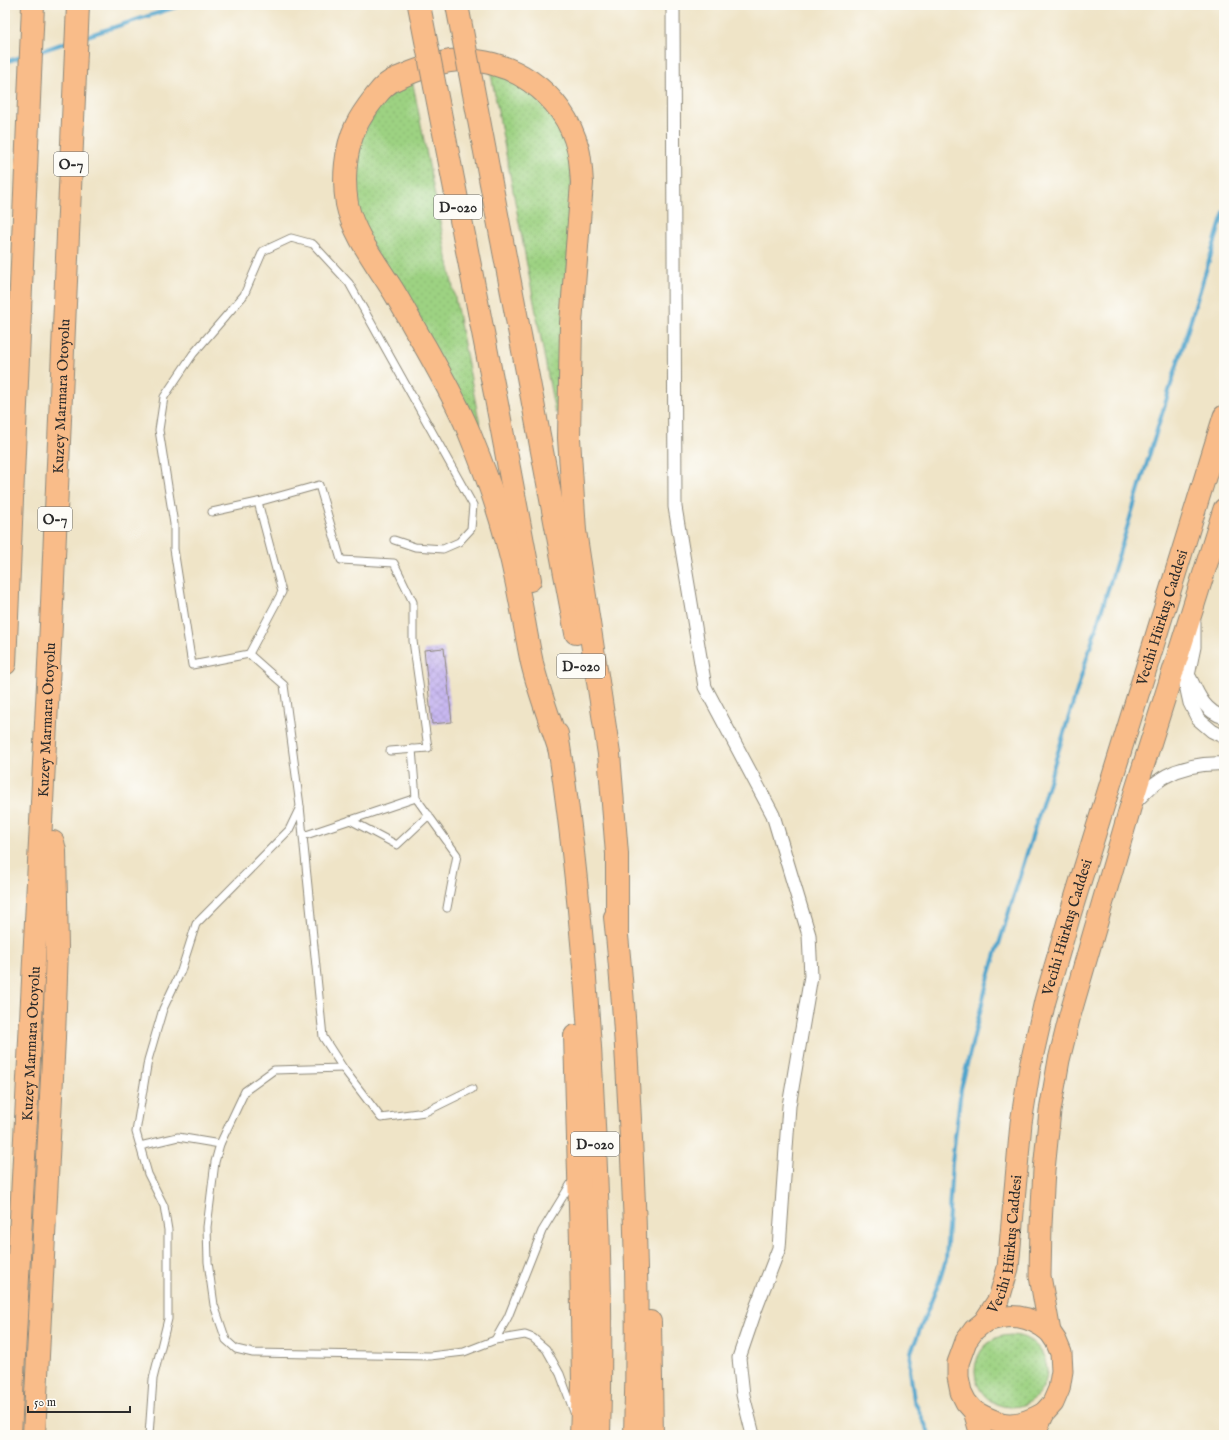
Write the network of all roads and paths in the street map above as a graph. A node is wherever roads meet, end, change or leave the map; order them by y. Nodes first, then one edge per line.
1 (33, 5) edge
2 (78, 5) edge
3 (419, 5) edge
4 (457, 5) edge
5 (673, 5) edge
6 (1224, 416) edge
7 (258, 502) junction
8 (1224, 509) edge
9 (212, 512) dead end
10 (394, 540) dead end
11 (1193, 609) junction
12 (249, 654) junction
13 (5, 664) edge
14 (1188, 673) junction
15 (1224, 718) edge
16 (1224, 737) edge
17 (559, 748) junction
18 (412, 749) junction
19 (390, 751) dead end
20 (1224, 764) edge
21 (44, 779) junction
22 (416, 798) junction
23 (1131, 805) junction
24 (300, 806) junction
25 (429, 815) junction
26 (350, 820) junction
27 (303, 836) junction
28 (573, 853) junction
29 (447, 908) dead end
30 (617, 932) junction
31 (343, 1068) junction
32 (472, 1089) dead end
33 (220, 1144) junction
34 (140, 1146) junction
35 (579, 1171) junction
36 (634, 1196) junction
37 (984, 1322) junction
38 (1050, 1332) junction
39 (495, 1340) junction
40 (974, 1411) junction
41 (1044, 1413) junction
42 (10, 1435) edge
43 (34, 1435) edge
44 (149, 1435) edge
45 (580, 1435) edge
46 (599, 1435) edge
47 (635, 1435) edge
48 (652, 1435) edge
49 (752, 1435) edge
50 (981, 1435) edge
51 (1034, 1435) edge

1 - 13 highway
2 - 21 highway, Kuzey Marmara Otoyolu / O-7
3 - 17 highway, D-020, bridge
4 - 30 highway, D-020, bridge
5 - 49 street
6 - 37 main road, Vecihi Hürkuş Caddesi
7 - 9 lane
7 - 12 lane
7 - 18 lane
8 - 11 main road, Vecihi Hürkuş Caddesi
10 - 12 lane
11 - 14 street
11 - 23 main road, Vecihi Hürkuş Caddesi
12 - 24 lane
14 - 15 street
14 - 16 street
17 - 28 highway, D-020
17 - 30 highway
18 - 19 lane
18 - 22 lane
20 - 23 street
21 - 42 highway, Kuzey Marmara Otoyolu / O-7
21 - 43 highway
22 - 25 lane
22 - 26 lane
23 - 38 main road, Vecihi Hürkuş Caddesi
24 - 27 lane
24 - 34 lane
25 - 26 lane
25 - 29 lane
26 - 27 lane
27 - 31 lane
28 - 35 highway
28 - 46 highway, D-020
30 - 36 highway, D-020
31 - 32 lane
31 - 33 lane
33 - 34 lane
33 - 39 lane
34 - 44 lane
35 - 39 lane
35 - 45 highway
36 - 47 highway, D-020
36 - 48 highway
37 - 38 main road
37 - 40 main road, Vecihi Hürkuş Caddesi
38 - 41 main road, Vecihi Hürkuş Caddesi
39 - 45 lane
40 - 41 main road
40 - 50 main road, Vecihi Hürkuş Caddesi
41 - 51 main road, Vecihi Hürkuş Caddesi

